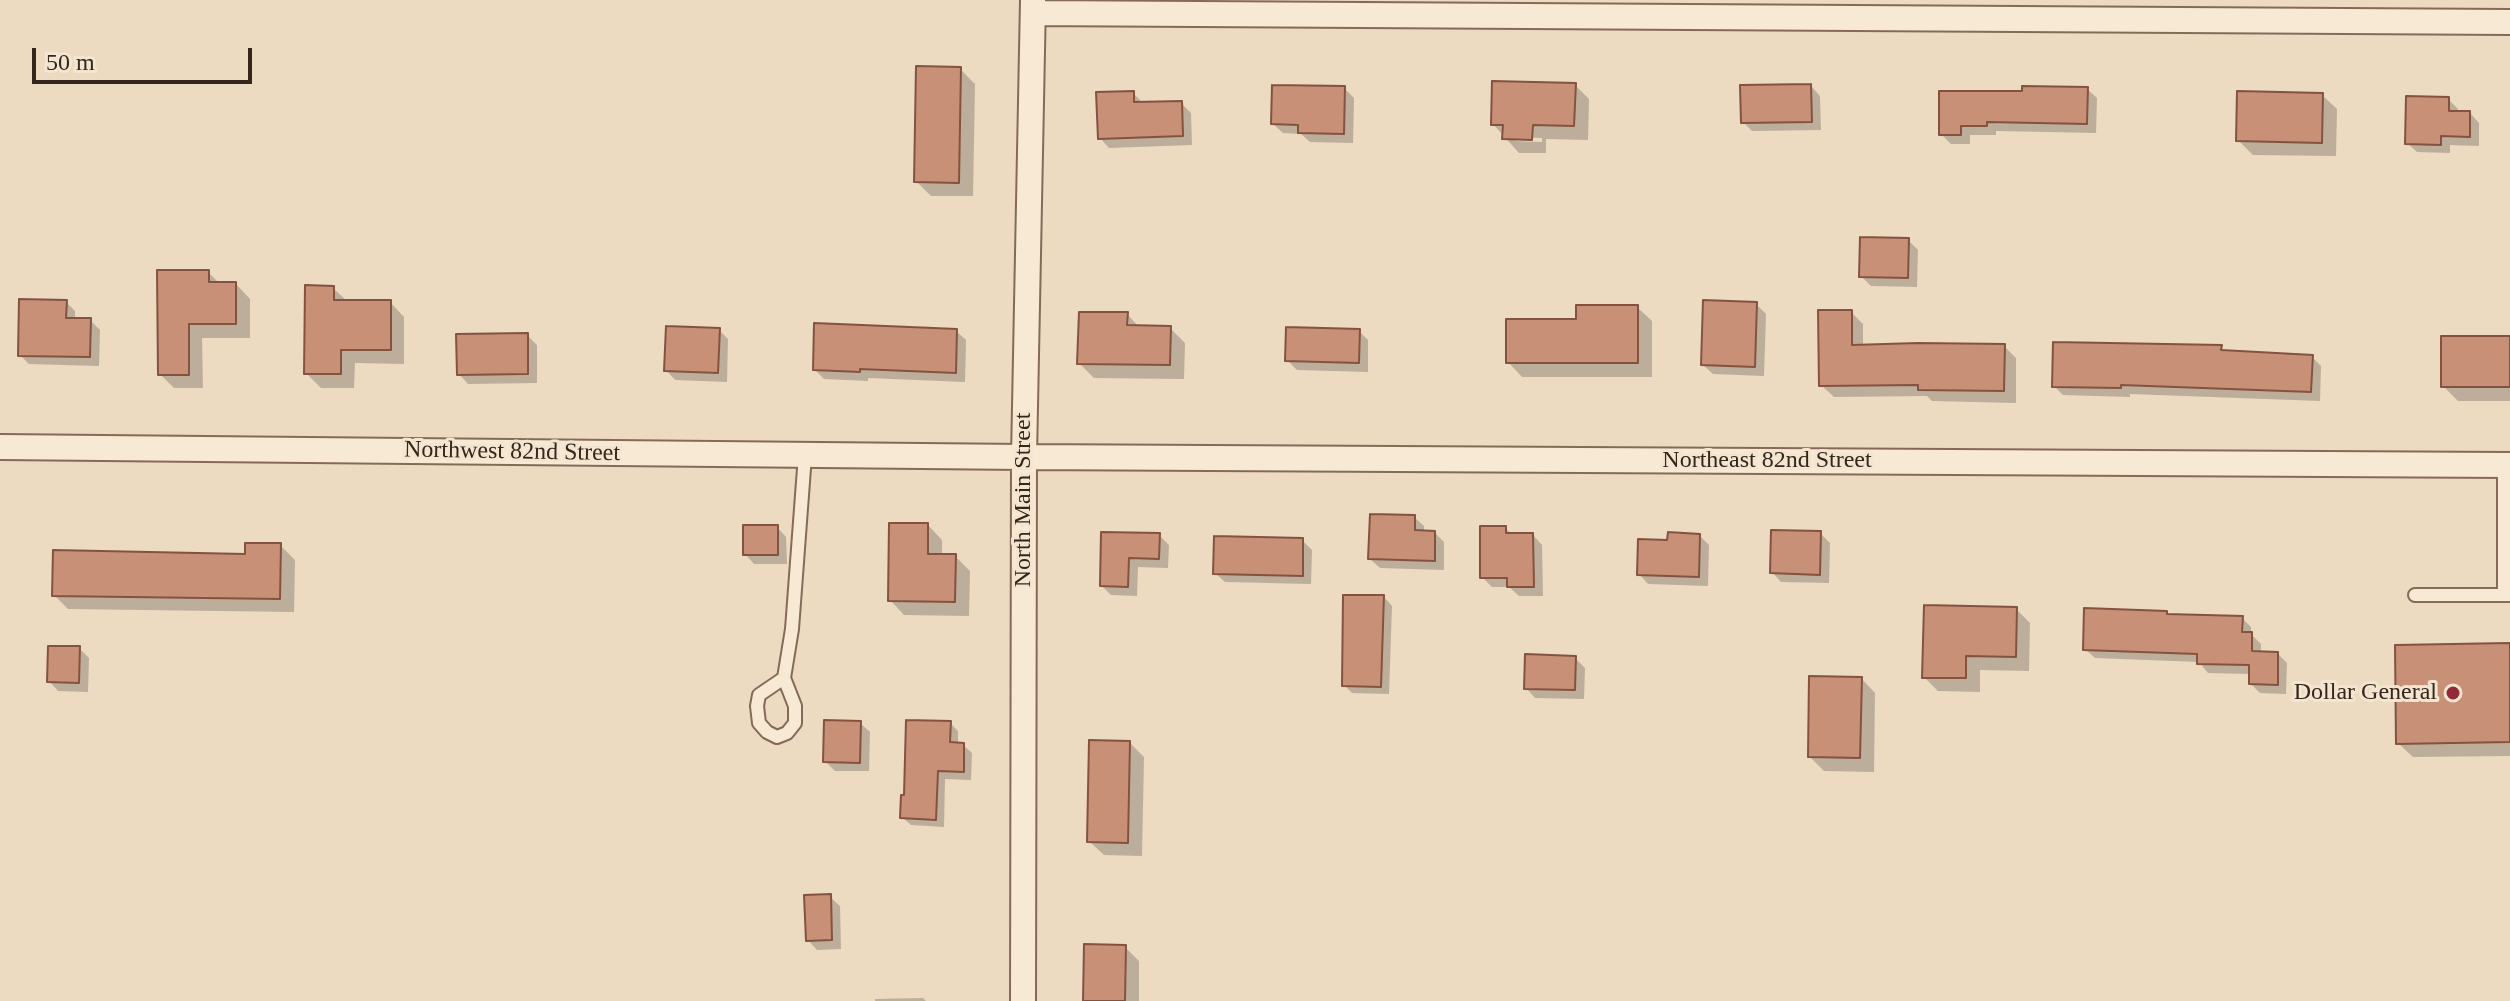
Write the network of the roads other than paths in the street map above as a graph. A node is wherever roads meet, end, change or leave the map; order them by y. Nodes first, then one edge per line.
1 (1033, 6) edge
2 (2510, 22) edge
3 (0, 447) edge
4 (805, 455) junction
5 (1024, 457) junction
6 (2507, 465) edge
7 (2415, 595) dead end
8 (2507, 595) edge
9 (784, 678) junction
10 (1023, 1001) edge

1 - 2 street
1 - 5 street, North Main Street
3 - 4 street, Northwest 82nd Street
4 - 5 street, Northwest 82nd Street
4 - 9 lane
5 - 6 street, Northeast 82nd Street
5 - 10 street, North Main Street
6 - 8 lane
7 - 8 lane
9 - 9 lane

